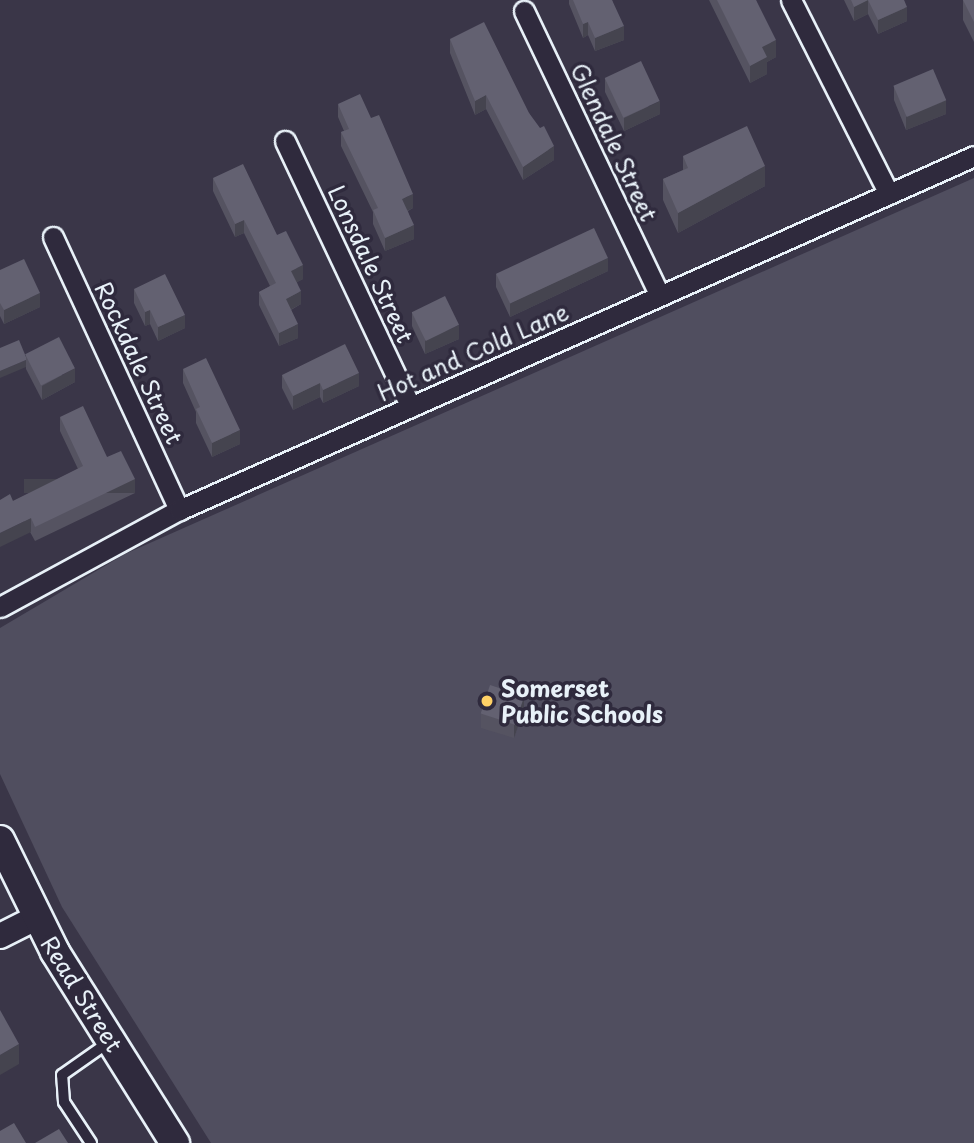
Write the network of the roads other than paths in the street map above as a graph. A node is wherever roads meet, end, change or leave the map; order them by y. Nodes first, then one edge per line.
1 (791, 0) edge
2 (524, 11) dead end
3 (285, 141) dead end
4 (974, 156) edge
5 (889, 194) junction
6 (53, 237) dead end
7 (659, 294) junction
8 (411, 407) junction
9 (179, 510) junction
10 (0, 607) edge
11 (0, 840) edge
12 (36, 918) junction
13 (0, 936) edge
14 (111, 1041) junction
15 (91, 1143) edge
16 (175, 1143) edge

1 - 5 street
2 - 7 street, Glendale Street
3 - 8 street, Lonsdale Street
4 - 5 street, Hot and Cold Lane
5 - 7 street, Hot and Cold Lane
6 - 9 street, Rockdale Street
7 - 8 street, Hot and Cold Lane
8 - 9 street, Hot and Cold Lane
9 - 10 street, Hot and Cold Lane
11 - 12 main road, Read Street
12 - 13 street
12 - 14 main road, Read Street
14 - 15 lane
14 - 16 main road, Read Street

